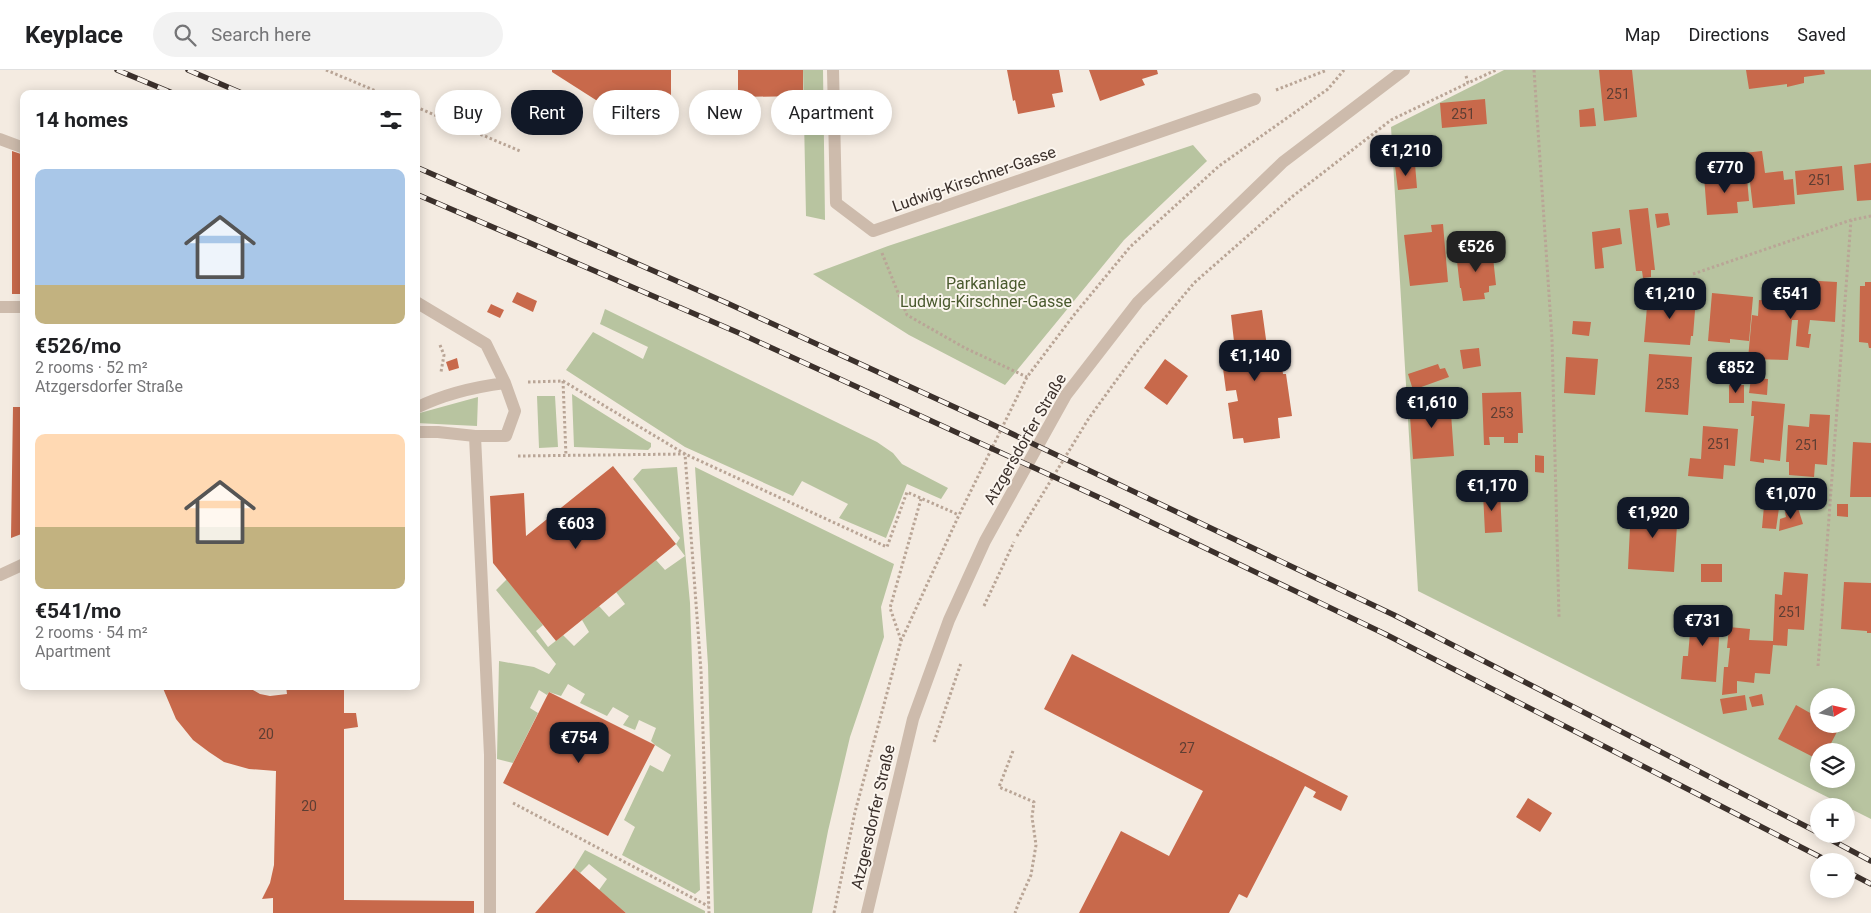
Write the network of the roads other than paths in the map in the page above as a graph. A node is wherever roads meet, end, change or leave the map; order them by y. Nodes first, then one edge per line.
1 (833, 70) edge
2 (1404, 70) edge
3 (1255, 99) road end
4 (0, 139) edge
5 (20, 146) edge
6 (420, 304) edge
7 (0, 307) edge
8 (20, 307) edge
9 (505, 383) junction
10 (420, 406) edge
11 (420, 432) edge
12 (475, 436) junction
13 (20, 566) edge
14 (0, 575) edge
15 (490, 913) edge
16 (867, 913) edge

1 - 3 street, Ludwig-Kirschner-Gasse
2 - 16 street, Atzgersdorfer Straße
4 - 5 street
6 - 9 street
7 - 8 street
9 - 10 street
9 - 12 street
11 - 12 street
12 - 15 street
13 - 14 street

